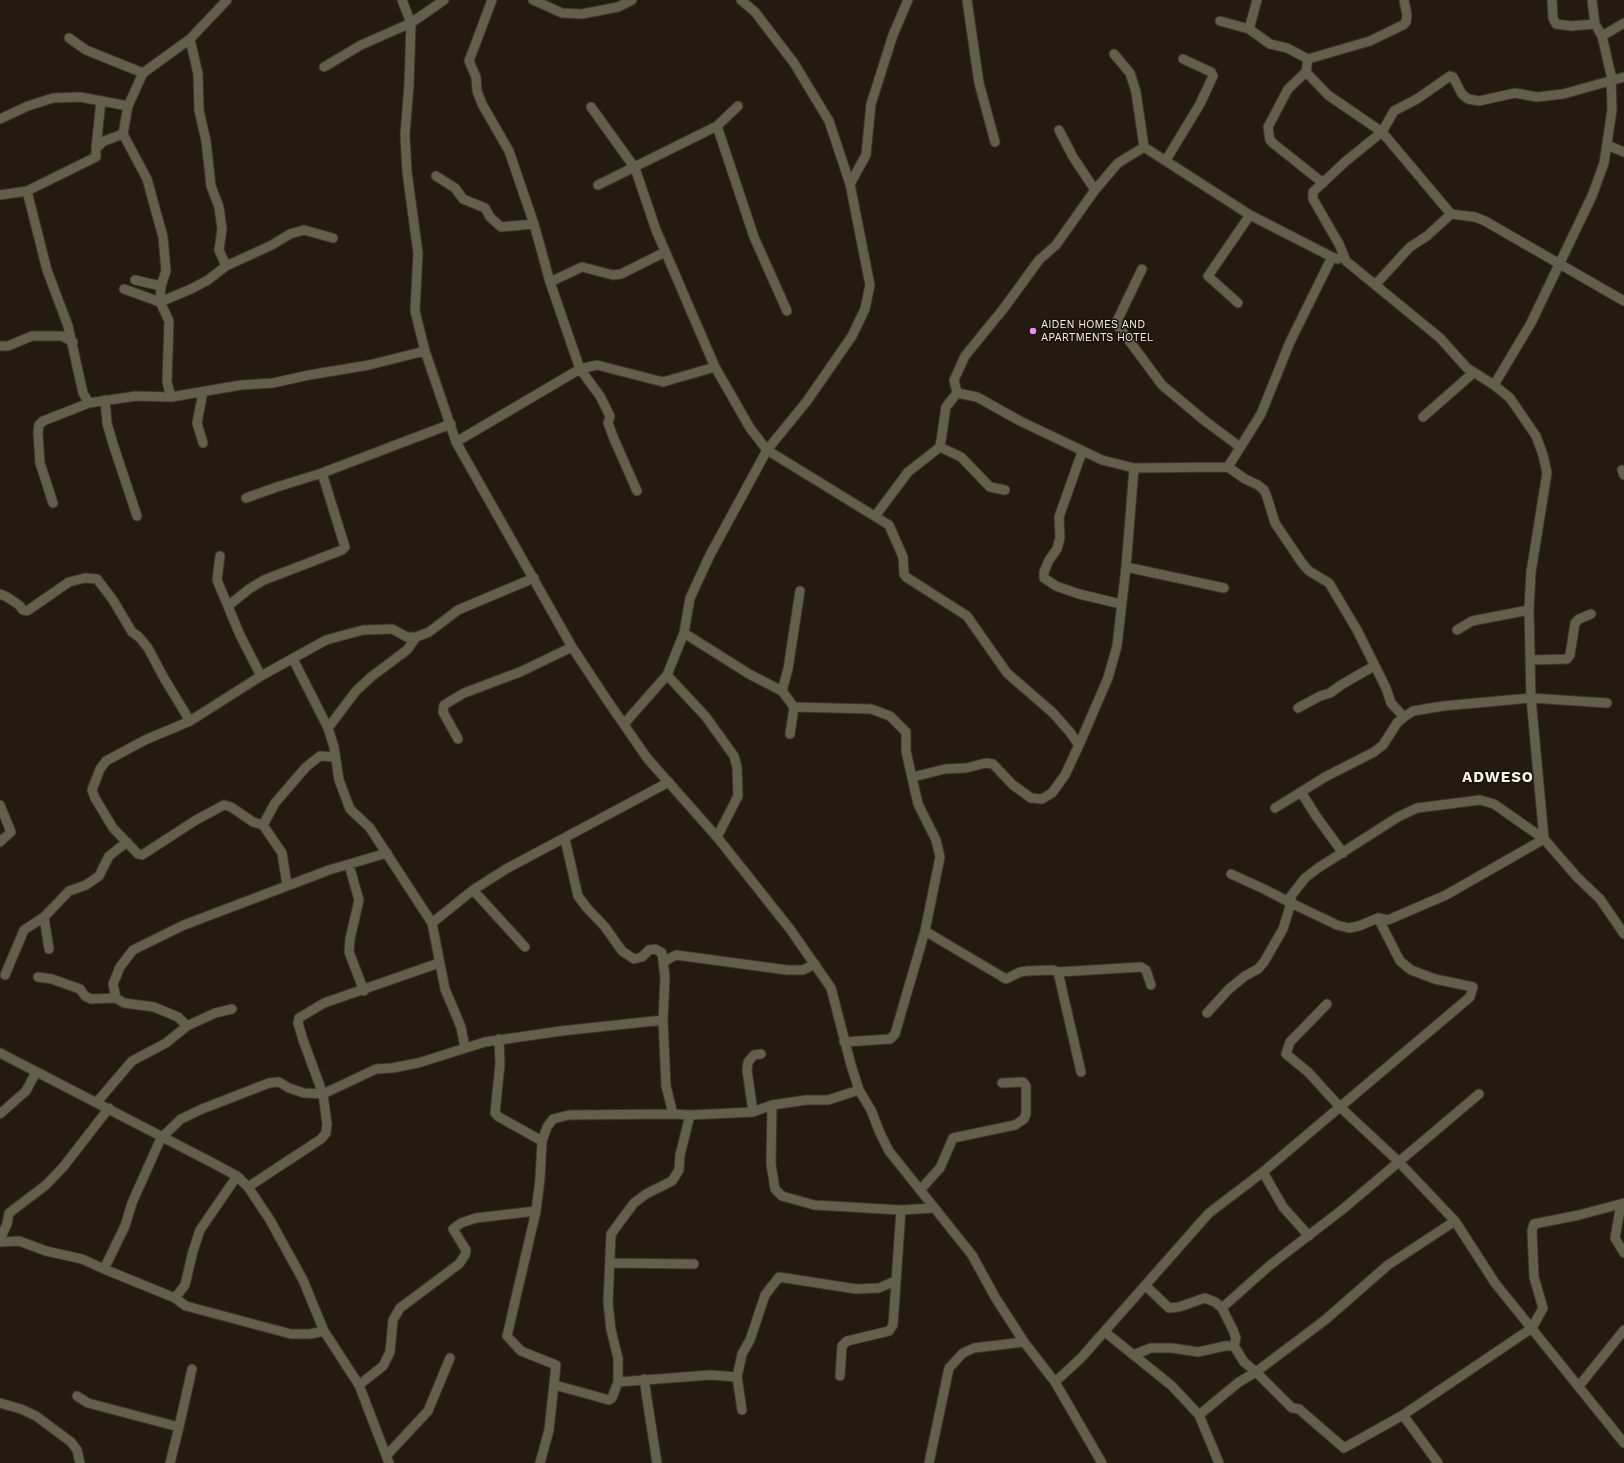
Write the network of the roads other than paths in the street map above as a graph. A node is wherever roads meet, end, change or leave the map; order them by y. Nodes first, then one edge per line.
1 (227, 0) edge
2 (402, 0) edge
3 (444, 0) edge
4 (492, 0) edge
5 (533, 0) edge
6 (632, 0) edge
7 (740, 0) edge
8 (908, 0) edge
9 (967, 0) edge
10 (1258, 0) edge
11 (1404, 0) edge
12 (1552, 0) edge
13 (1592, 0) edge
14 (1220, 21) dead end
15 (411, 23) junction
16 (1624, 23) edge
17 (1595, 24) junction
18 (1249, 29) junction
19 (1602, 36) junction
20 (69, 38) dead end
21 (190, 39) junction
22 (1114, 54) dead end
23 (1308, 59) junction
24 (1183, 60) dead end
25 (324, 67) dead end
26 (1306, 72) junction
27 (143, 73) junction
28 (1624, 77) edge
29 (1611, 80) junction
30 (101, 101) junction
31 (128, 106) junction
32 (738, 106) dead end
33 (590, 107) dead end
34 (0, 119) edge
35 (717, 126) junction
36 (1059, 130) dead end
37 (1382, 132) junction
38 (123, 134) junction
39 (995, 142) dead end
40 (1607, 145) junction
41 (1144, 147) junction
42 (96, 148) junction
43 (1624, 152) edge
44 (1166, 160) junction
45 (635, 168) junction
46 (436, 176) dead end
47 (1323, 183) junction
48 (850, 184) junction
49 (598, 185) dead end
50 (1095, 190) junction
51 (27, 191) junction
52 (0, 196) edge
53 (1451, 214) junction
54 (1250, 215) junction
55 (534, 224) junction
56 (333, 238) dead end
57 (665, 252) junction
58 (1332, 258) junction
59 (1346, 261) junction
60 (1560, 264) junction
61 (226, 266) junction
62 (1142, 269) dead end
63 (135, 280) dead end
64 (550, 282) junction
65 (1376, 284) junction
66 (161, 286) junction
67 (124, 289) dead end
68 (1624, 301) edge
69 (160, 302) junction
70 (1238, 303) dead end
71 (787, 310) dead end
72 (73, 342) junction
73 (0, 346) edge
74 (425, 351) junction
75 (580, 368) junction
76 (715, 368) junction
77 (1473, 373) junction
78 (1494, 385) junction
79 (203, 392) junction
80 (957, 393) junction
81 (171, 397) junction
82 (105, 400) junction
83 (89, 403) junction
84 (1423, 417) dead end
85 (451, 424) junction
86 (456, 442) junction
87 (202, 443) dead end
88 (940, 447) junction
89 (1240, 447) junction
90 (767, 450) junction
91 (1082, 452) junction
92 (1228, 467) junction
93 (1134, 468) junction
94 (322, 473) junction
95 (1005, 490) dead end
96 (637, 491) dead end
97 (246, 498) dead end
98 (53, 503) dead end
99 (876, 515) junction
100 (137, 516) dead end
101 (220, 556) dead end
102 (1126, 566) junction
103 (534, 578) junction
104 (1224, 588) dead end
105 (800, 591) dead end
106 (0, 594) edge
107 (1121, 604) junction
108 (228, 606) junction
109 (1529, 610) junction
110 (1591, 614) dead end
111 (1457, 630) dead end
112 (684, 633) junction
113 (416, 637) junction
114 (572, 647) junction
115 (293, 659) junction
116 (1530, 660) junction
117 (1374, 666) junction
118 (667, 675) junction
119 (261, 676) junction
120 (782, 691) junction
121 (1531, 698) junction
122 (1607, 703) dead end
123 (794, 707) junction
124 (1298, 708) dead end
125 (1404, 717) junction
126 (190, 721) junction
127 (624, 724) junction
128 (328, 728) junction
129 (790, 734) dead end
130 (458, 739) dead end
131 (1079, 745) junction
132 (334, 757) junction
133 (913, 777) junction
134 (669, 782) junction
135 (1301, 792) junction
136 (0, 805) edge
137 (1275, 808) dead end
138 (263, 825) junction
139 (717, 837) junction
140 (1544, 838) junction
141 (565, 839) junction
142 (0, 842) edge
143 (127, 842) junction
144 (387, 853) junction
145 (1343, 853) junction
146 (349, 865) junction
147 (1231, 874) dead end
148 (287, 885) junction
149 (473, 890) junction
150 (1292, 903) junction
151 (44, 917) junction
152 (1378, 918) junction
153 (432, 923) junction
154 (925, 931) junction
155 (1624, 934) edge
156 (526, 947) dead end
157 (49, 949) dead end
158 (664, 962) junction
159 (439, 963) junction
160 (815, 964) junction
161 (1058, 972) junction
162 (5, 975) dead end
163 (38, 977) dead end
164 (1151, 985) dead end
165 (364, 991) junction
166 (116, 998) junction
167 (1327, 1004) dead end
168 (232, 1009) dead end
169 (1207, 1013) dead end
170 (663, 1020) junction
171 (187, 1026) junction
172 (499, 1039) junction
173 (844, 1042) junction
174 (466, 1048) junction
175 (0, 1053) edge
176 (761, 1054) dead end
177 (36, 1072) junction
178 (1081, 1072) dead end
179 (1002, 1083) dead end
180 (859, 1090) junction
181 (323, 1094) junction
182 (1479, 1094) dead end
183 (97, 1102) junction
184 (772, 1105) junction
185 (109, 1108) junction
186 (1340, 1108) junction
187 (753, 1112) junction
188 (0, 1114) edge
189 (673, 1114) junction
190 (690, 1115) junction
191 (161, 1138) junction
192 (542, 1141) junction
193 (1398, 1161) junction
194 (1263, 1172) junction
195 (238, 1176) junction
196 (248, 1187) junction
197 (920, 1190) junction
198 (1622, 1204) edge
199 (934, 1208) junction
200 (536, 1210) junction
201 (901, 1210) junction
202 (1455, 1221) junction
203 (1309, 1236) junction
204 (0, 1240) edge
205 (1624, 1253) edge
206 (611, 1263) junction
207 (694, 1264) dead end
208 (104, 1269) junction
209 (895, 1281) junction
210 (1145, 1285) junction
211 (175, 1298) junction
212 (1222, 1308) junction
213 (1532, 1328) junction
214 (1624, 1330) edge
215 (324, 1331) junction
216 (1105, 1332) junction
217 (1024, 1342) junction
218 (1234, 1346) junction
219 (1133, 1355) junction
220 (450, 1358) dead end
221 (192, 1369) dead end
222 (1256, 1372) junction
223 (840, 1376) dead end
224 (737, 1377) junction
225 (644, 1379) junction
226 (618, 1382) junction
227 (1055, 1382) junction
228 (359, 1385) junction
229 (555, 1385) junction
230 (1579, 1386) junction
231 (77, 1396) dead end
232 (0, 1403) edge
233 (742, 1410) dead end
234 (1199, 1415) junction
235 (1403, 1415) junction
236 (179, 1427) junction
237 (1624, 1444) edge
238 (388, 1459) edge
239 (80, 1463) edge
240 (170, 1463) edge
241 (540, 1463) edge
242 (658, 1463) edge
243 (929, 1463) edge
244 (1102, 1463) edge
245 (1219, 1463) edge
246 (1438, 1463) edge

1 - 21 street
2 - 15 street
3 - 15 street
4 - 55 street
5 - 6 street
7 - 48 street
8 - 48 street
9 - 39 street
10 - 18 street
11 - 23 street
12 - 17 street
13 - 17 street
14 - 18 street
15 - 25 street
15 - 74 street
16 - 19 street
17 - 19 street
18 - 23 street
19 - 29 street
20 - 27 street
21 - 27 street
21 - 61 street
22 - 41 street
23 - 26 street
24 - 44 street
26 - 37 street
26 - 47 street
27 - 31 street
28 - 29 street
29 - 37 street
29 - 40 street
30 - 31 street
30 - 34 street
30 - 42 street
31 - 38 street
32 - 35 street
33 - 45 street
35 - 45 street
35 - 71 street
36 - 50 street
37 - 47 street
37 - 53 street
38 - 42 street
38 - 66 street
40 - 43 street
40 - 60 street
41 - 44 street
41 - 50 street
42 - 51 street
44 - 54 street
45 - 49 street
45 - 57 street
46 - 55 street
47 - 59 street
48 - 90 street
50 - 80 street
51 - 52 street
51 - 72 street
53 - 60 street
53 - 65 street
54 - 58 street
54 - 70 street
55 - 64 street
56 - 61 street
57 - 64 street
57 - 76 street
58 - 59 street
58 - 89 street
59 - 65 street
60 - 68 street
60 - 78 street
61 - 69 street
62 - 89 street
63 - 66 street
64 - 75 street
65 - 77 street
66 - 69 street
67 - 69 street
69 - 81 street
72 - 73 street
72 - 83 street
74 - 79 street
74 - 85 street
75 - 76 street
75 - 86 street
75 - 96 street
76 - 90 street
77 - 78 street
77 - 84 street
78 - 109 street
79 - 81 street
79 - 87 street
80 - 88 street
80 - 91 street
81 - 82 street
82 - 83 street
82 - 100 street
83 - 98 street
85 - 86 street
85 - 94 street
86 - 103 street
88 - 95 street
88 - 99 street
89 - 92 street
90 - 99 street
90 - 112 street
91 - 93 street
91 - 107 street
92 - 93 street
92 - 117 street
93 - 102 street
94 - 97 street
94 - 108 street
99 - 131 street
101 - 108 street
102 - 104 street
102 - 107 street
103 - 113 street
103 - 114 street
105 - 120 street
106 - 126 street
107 - 131 street
108 - 119 street
109 - 111 street
109 - 116 street
110 - 116 street
112 - 118 street
112 - 120 street
113 - 115 street
113 - 128 street
114 - 127 street
114 - 130 street
115 - 119 street
115 - 128 street
116 - 121 street
117 - 124 street
117 - 125 street
118 - 127 street
118 - 139 street
119 - 126 street
120 - 123 street
121 - 122 street
121 - 125 street
121 - 140 street
123 - 129 street
123 - 133 street
125 - 135 street
126 - 143 street
127 - 134 street
128 - 132 street
131 - 133 street
132 - 138 street
132 - 144 street
133 - 154 street
134 - 139 street
134 - 141 street
135 - 137 street
135 - 145 street
136 - 142 street
138 - 143 street
138 - 148 street
139 - 160 street
140 - 145 street
140 - 152 street
140 - 155 street
141 - 149 street
141 - 158 street
143 - 151 street
144 - 146 street
144 - 153 street
145 - 150 street
146 - 148 street
146 - 165 street
147 - 150 street
148 - 166 street
149 - 153 street
149 - 156 street
150 - 152 street
150 - 169 street
151 - 157 street
151 - 162 street
152 - 186 street
153 - 159 street
154 - 161 street
154 - 173 street
158 - 160 street
158 - 170 street
159 - 165 street
159 - 174 street
160 - 173 street
161 - 164 street
161 - 178 street
163 - 166 street
165 - 181 street
166 - 171 street
167 - 186 street
168 - 171 street
170 - 172 street
170 - 189 street
171 - 183 street
172 - 174 street
172 - 192 street
173 - 180 street
174 - 181 street
175 - 177 street
176 - 187 street
177 - 183 street
177 - 188 street
179 - 197 street
180 - 184 street
180 - 197 street
181 - 191 street
181 - 196 street
182 - 193 street
183 - 185 street
184 - 187 street
184 - 201 street
185 - 191 street
185 - 204 street
186 - 193 street
186 - 194 street
187 - 190 street
189 - 190 street
189 - 192 street
190 - 206 street
191 - 195 street
191 - 208 street
192 - 200 street
193 - 202 street
193 - 203 street
194 - 203 street
194 - 210 street
195 - 196 street
195 - 211 street
196 - 215 street
197 - 199 street
198 - 205 street
198 - 213 street
199 - 201 street
199 - 217 street
200 - 228 street
200 - 229 street
201 - 209 street
202 - 213 street
202 - 222 street
203 - 212 street
204 - 208 street
206 - 207 street
206 - 226 street
208 - 211 street
209 - 223 street
209 - 224 street
210 - 212 street
210 - 216 street
211 - 215 street
212 - 218 street
213 - 230 street
213 - 235 street
214 - 230 street
215 - 228 street
216 - 219 street
216 - 227 street
217 - 227 street
217 - 243 street
218 - 219 street
218 - 222 street
219 - 234 street
220 - 238 street
221 - 236 street
222 - 234 street
222 - 235 street
224 - 225 street
224 - 233 street
225 - 226 street
225 - 242 street
226 - 229 street
227 - 244 street
228 - 238 street
229 - 241 street
230 - 237 street
231 - 236 street
232 - 239 street
234 - 245 street
235 - 246 street
236 - 240 street

